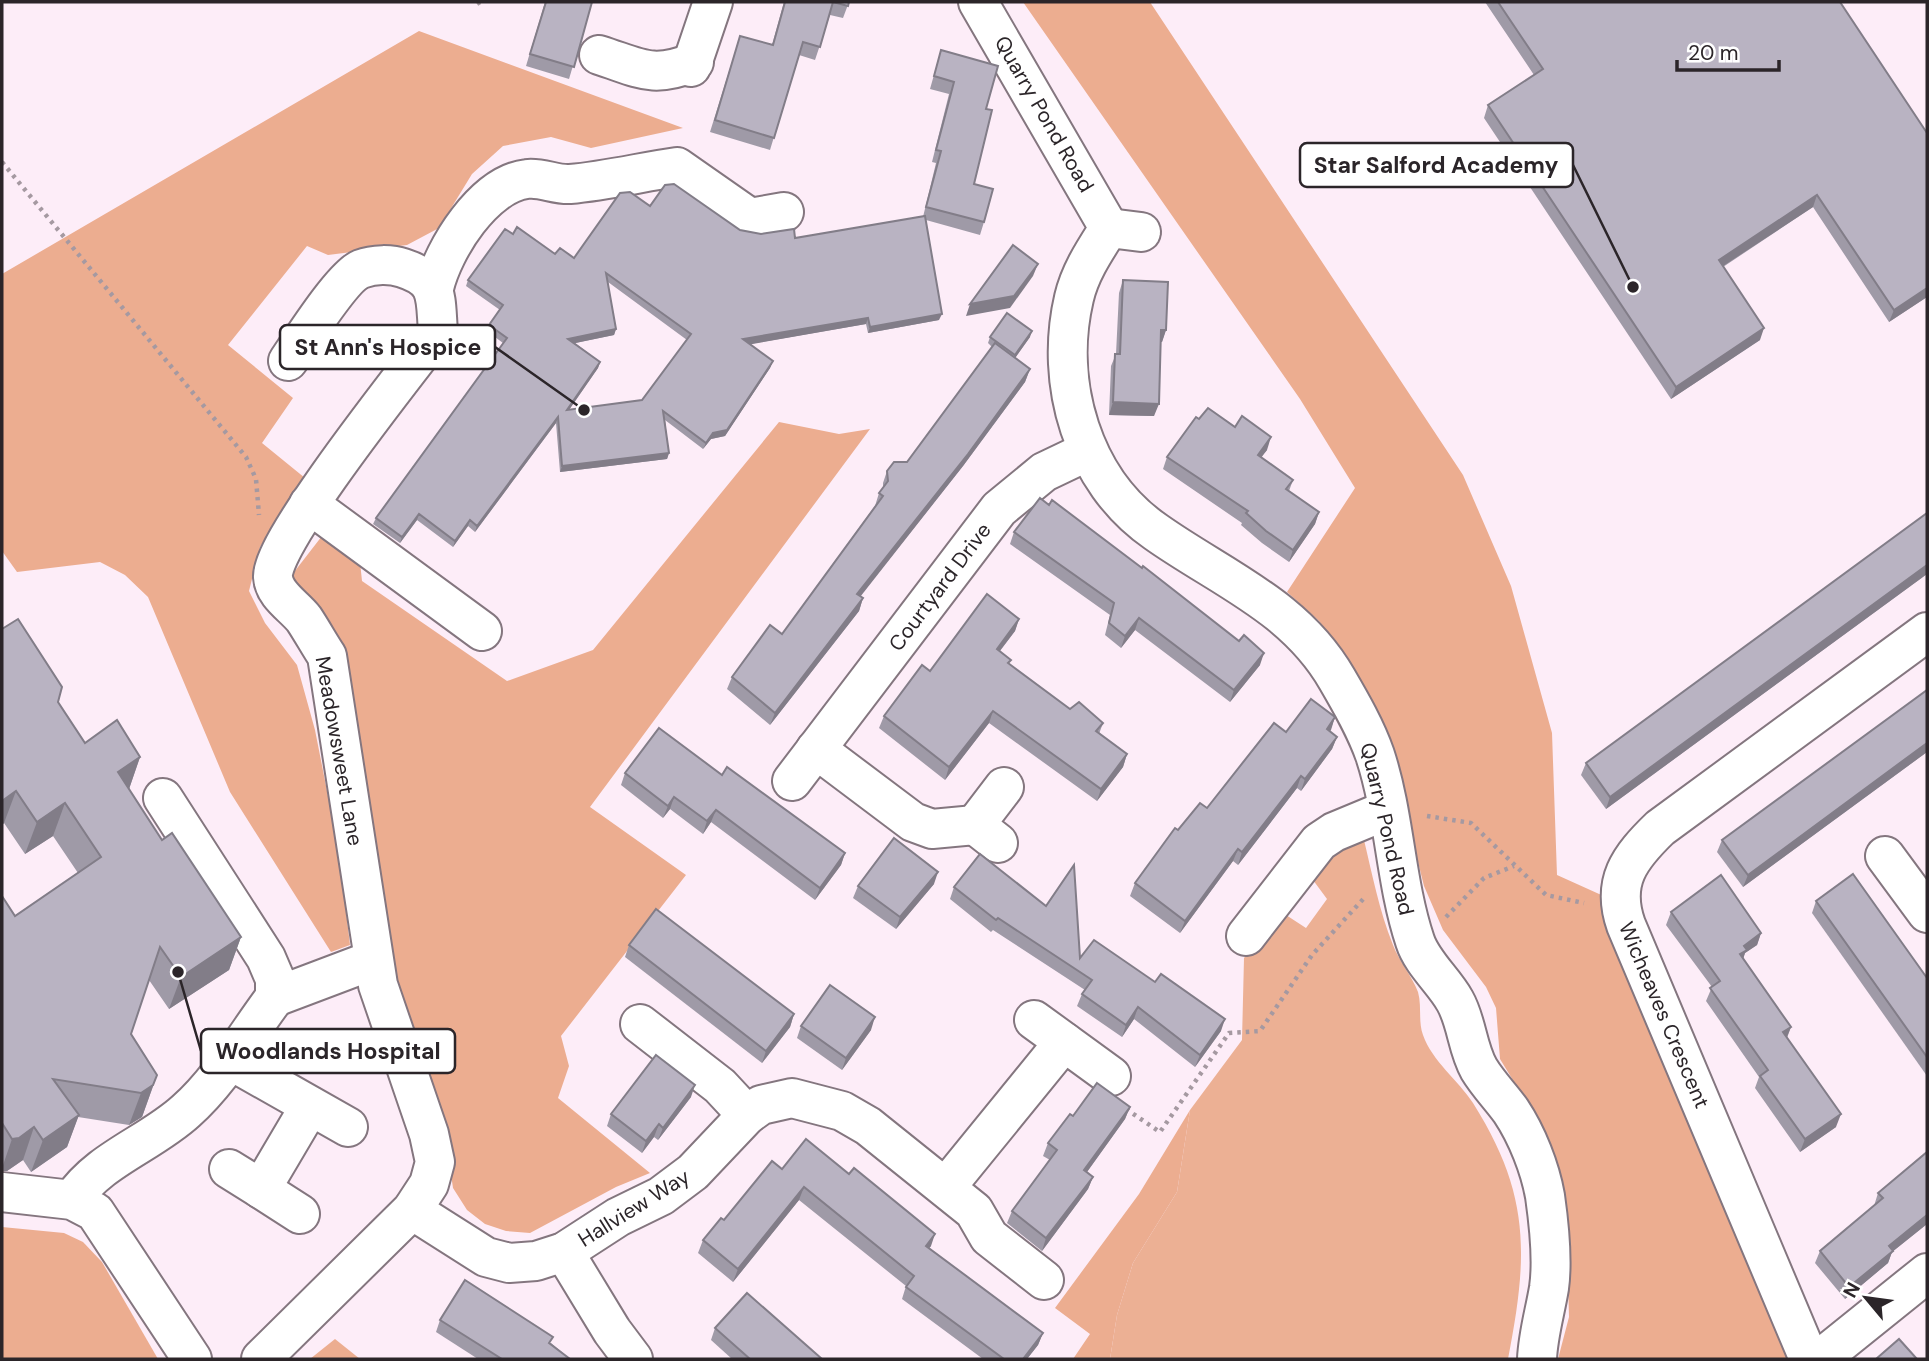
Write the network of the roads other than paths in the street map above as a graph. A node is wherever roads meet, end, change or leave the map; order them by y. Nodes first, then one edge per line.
1 (978, 2) edge
2 (700, 8) edge
3 (599, 55) dead end
4 (784, 212) dead end
5 (434, 289) junction
6 (288, 361) dead end
7 (1088, 451) junction
8 (309, 504) junction
9 (482, 631) dead end
10 (1927, 632) edge
11 (816, 749) junction
12 (792, 781) dead end
13 (1004, 787) dead end
14 (163, 799) dead end
15 (1387, 810) junction
16 (1885, 856) dead end
17 (1927, 913) edge
18 (1246, 936) dead end
19 (373, 960) junction
20 (275, 997) junction
21 (640, 1024) dead end
22 (228, 1059) junction
23 (1111, 1076) road end
24 (310, 1107) junction
25 (747, 1115) junction
26 (348, 1127) dead end
27 (229, 1168) dead end
28 (946, 1187) junction
29 (261, 1189) junction
30 (2, 1192) edge
31 (72, 1200) junction
32 (412, 1210) junction
33 (300, 1214) dead end
34 (564, 1252) junction
35 (1927, 1273) edge
36 (1044, 1280) dead end
37 (192, 1359) edge
38 (261, 1359) edge
39 (633, 1359) edge
40 (1538, 1359) edge
41 (1809, 1359) edge
42 (1820, 1359) edge

1 - 7 street, Quarry Pond Road
2 - 3 street
4 - 5 street
5 - 6 street
5 - 8 street
7 - 11 street, Courtyard Drive
7 - 15 street, Quarry Pond Road
8 - 9 street
8 - 19 street, Meadowsweet Lane
10 - 41 street, Wicheaves Crescent
11 - 12 street, Courtyard Drive
11 - 13 street
14 - 20 street
15 - 18 street
15 - 40 street, Quarry Pond Road
16 - 17 street
19 - 20 street
19 - 32 street, Meadowsweet Lane
20 - 22 street
21 - 25 street
22 - 24 street
22 - 31 street
23 - 28 street
24 - 26 street
24 - 29 street
25 - 28 street, Hallview Way
25 - 34 street, Hallview Way
27 - 29 street
28 - 36 street, Hallview Way
29 - 33 street
30 - 31 street
31 - 37 street
32 - 34 street, Hallview Way
32 - 38 street, Meadowsweet Lane
34 - 39 street
35 - 42 street

